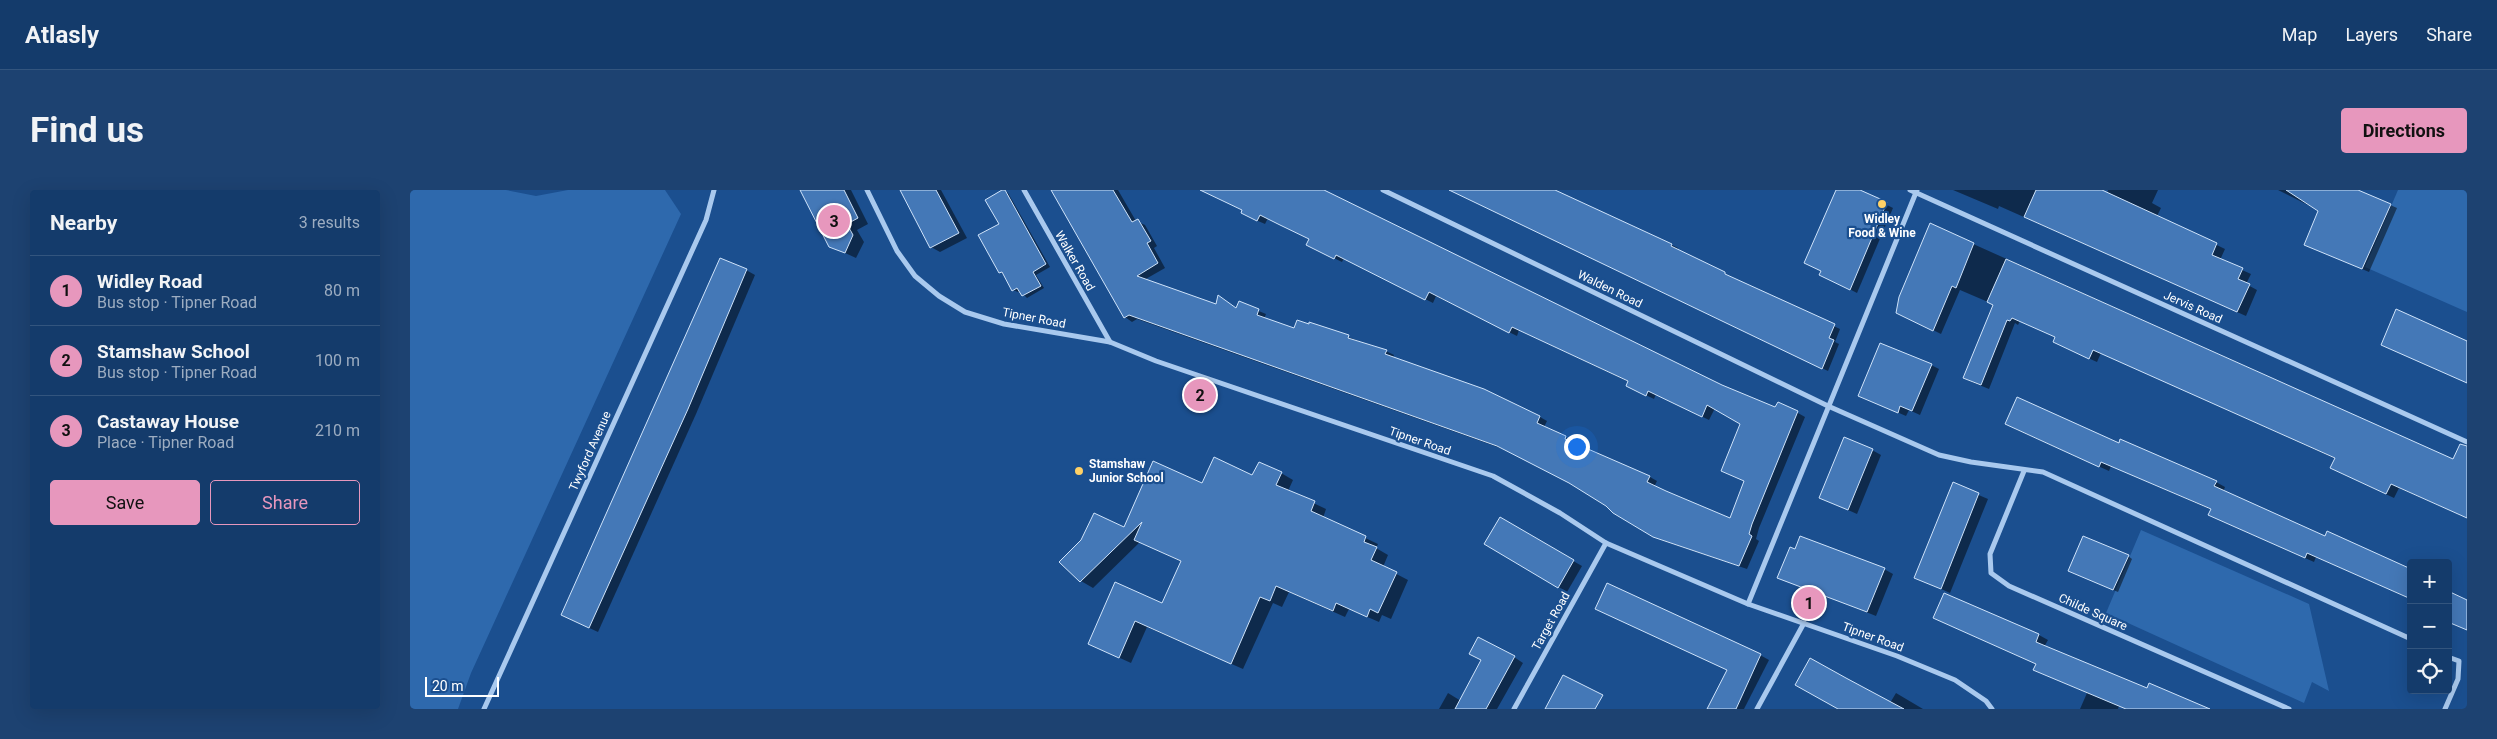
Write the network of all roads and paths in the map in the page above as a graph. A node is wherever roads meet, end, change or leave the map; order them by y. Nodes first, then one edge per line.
1 (709, 190) edge
2 (714, 190) edge
3 (868, 190) edge
4 (1024, 190) edge
5 (1384, 190) edge
6 (1914, 191) edge
7 (711, 201) junction
8 (1110, 342) junction
9 (1828, 406) junction
10 (2467, 442) edge
11 (2024, 471) junction
12 (1606, 543) junction
13 (1748, 604) junction
14 (1804, 623) junction
15 (2407, 638) edge
16 (2452, 658) edge
17 (2452, 693) edge
18 (2452, 694) edge
19 (484, 709) edge
20 (1514, 709) edge
21 (1757, 709) edge
22 (1992, 709) edge
23 (2289, 709) edge
24 (2445, 709) edge

1 - 7 street, Twyford Avenue
2 - 7 street, Twyford Avenue
3 - 8 street, Tipner Road
4 - 8 street, Walker Road
5 - 9 street, Walden Road
6 - 9 street
6 - 10 street, Jervis Road
7 - 19 street, Twyford Avenue
8 - 12 street, Tipner Road
9 - 11 street
9 - 13 street
11 - 15 street
11 - 23 street, Childe Square
12 - 13 street, Tipner Road
12 - 20 street, Target Road
13 - 14 street, Tipner Road
14 - 21 street
14 - 22 street, Tipner Road
16 - 17 street
18 - 24 street

